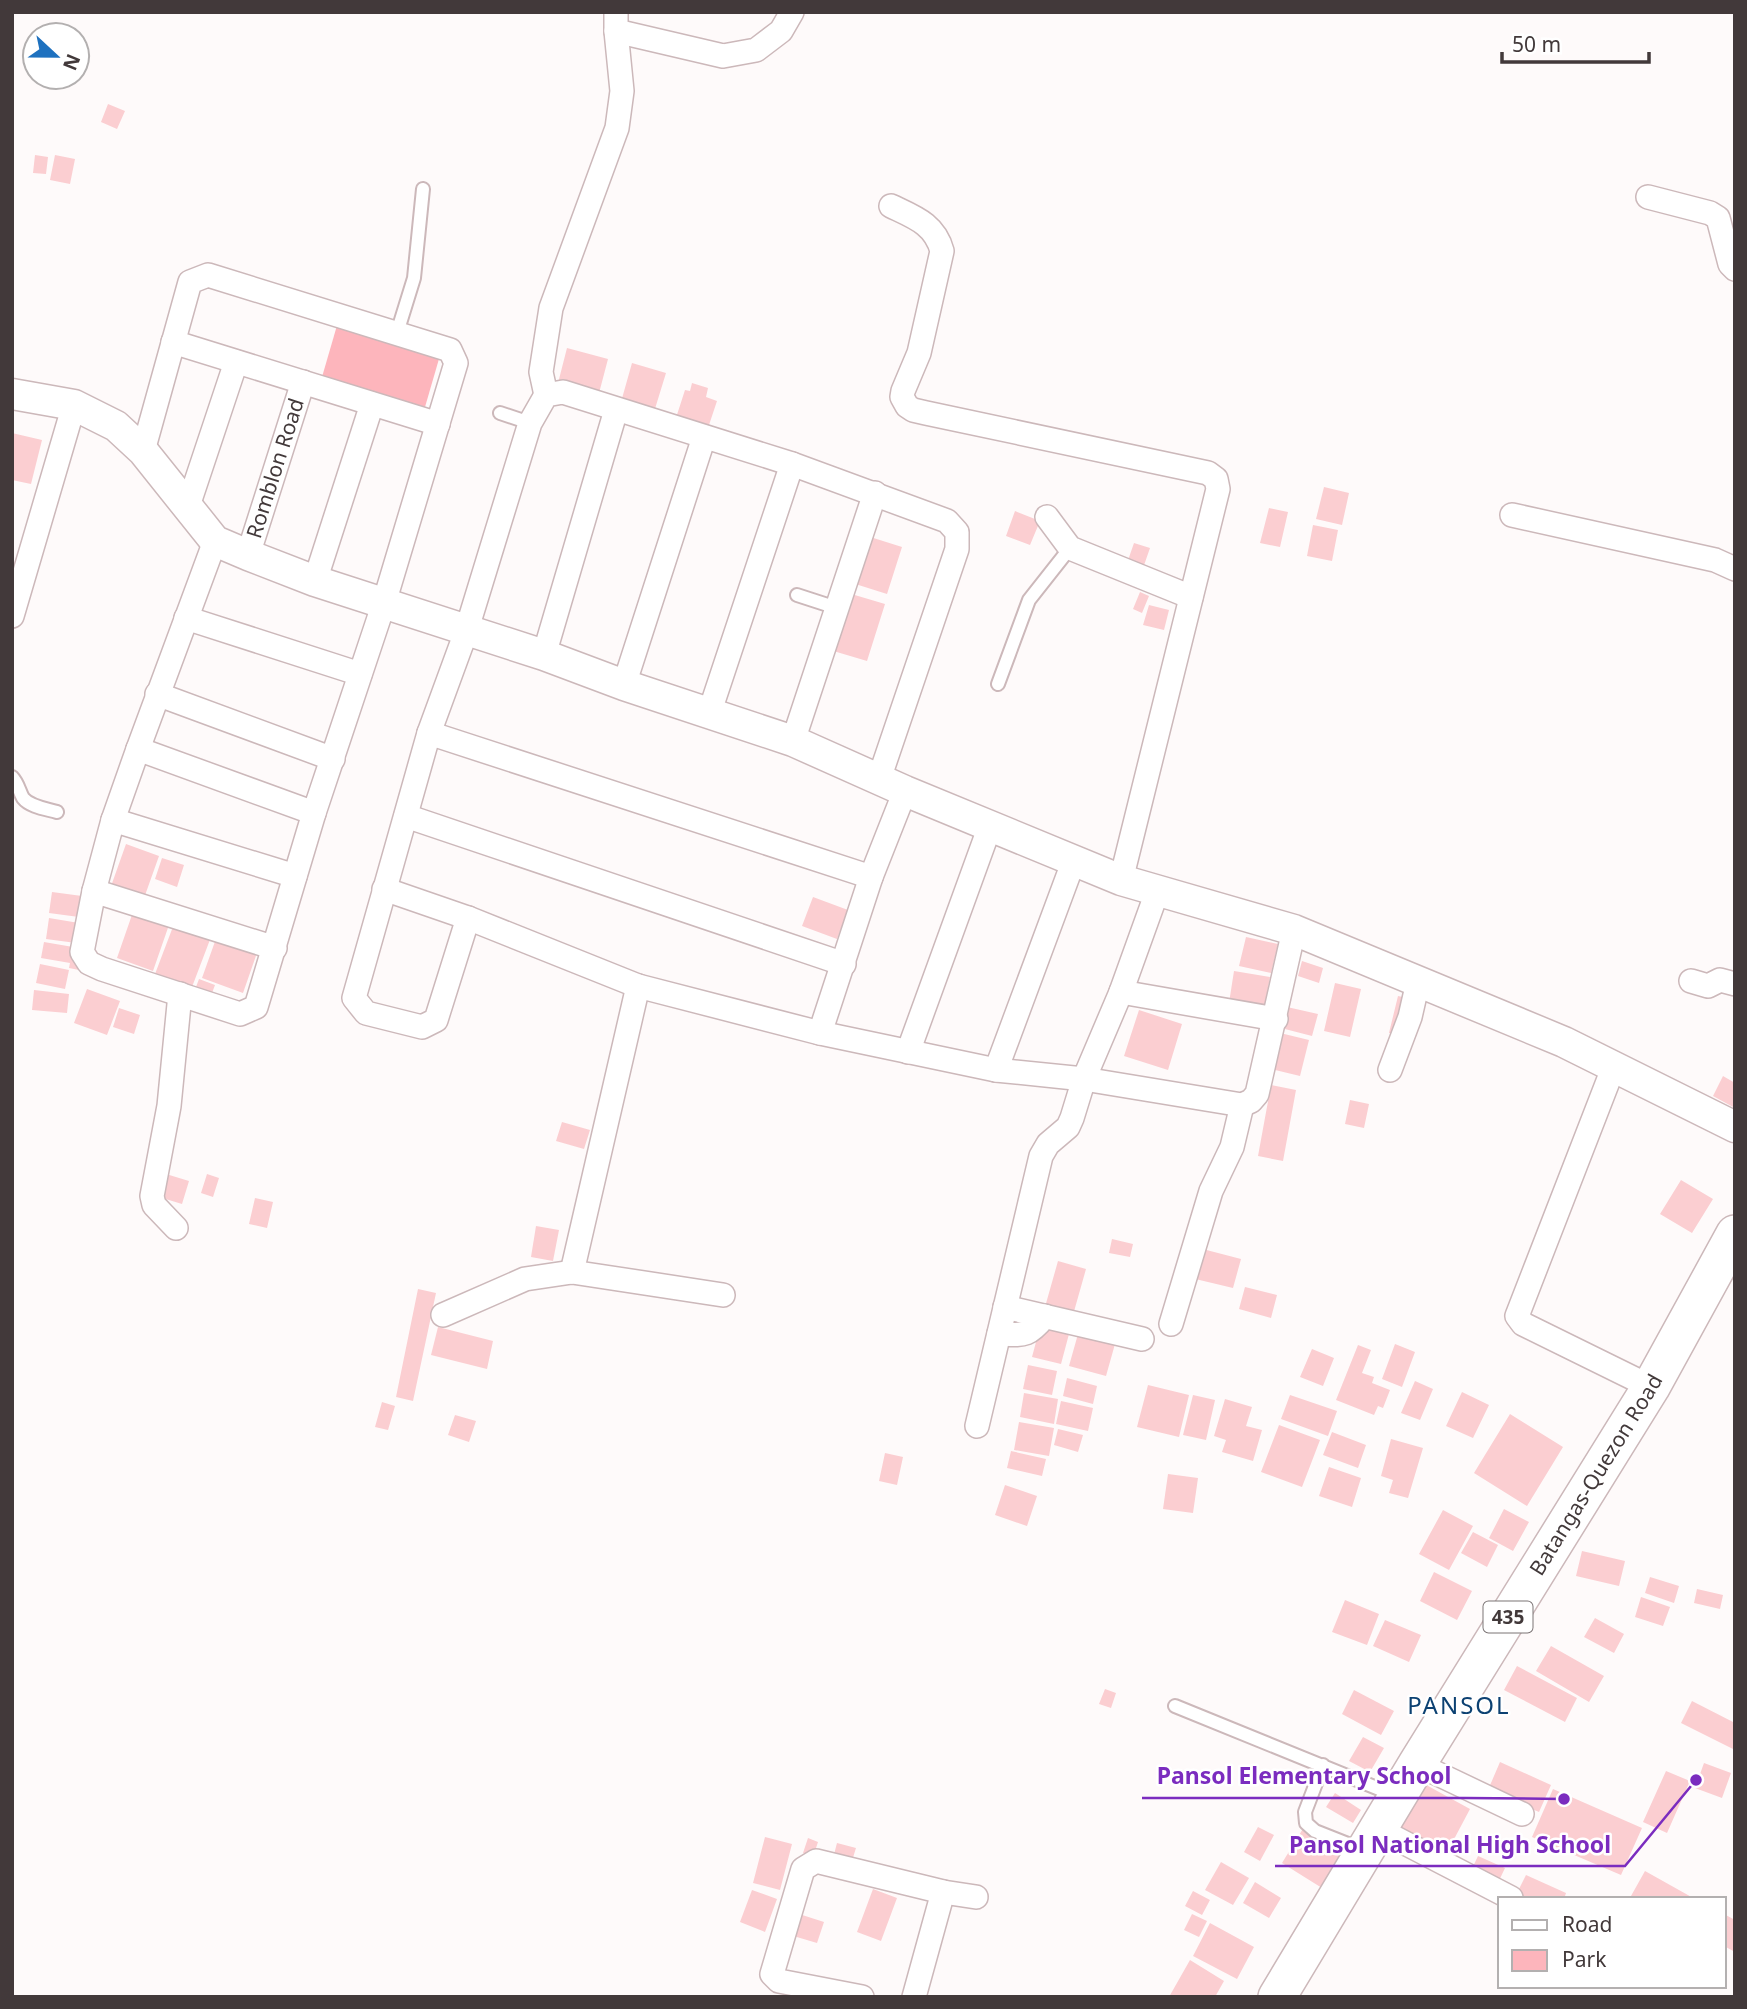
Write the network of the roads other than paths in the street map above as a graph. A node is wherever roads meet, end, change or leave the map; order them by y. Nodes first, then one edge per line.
1 (792, 12) edge
2 (616, 22) edge
3 (423, 189) dead end
4 (1648, 197) dead end
5 (891, 206) dead end
6 (1735, 269) edge
7 (397, 333) junction
8 (173, 342) junction
9 (236, 362) junction
10 (303, 382) junction
11 (12, 394) edge
12 (546, 395) junction
13 (372, 404) junction
14 (74, 405) junction
15 (617, 410) junction
16 (500, 413) dead end
17 (530, 423) junction
18 (438, 424) junction
19 (704, 437) junction
20 (143, 452) junction
21 (792, 464) junction
22 (875, 493) junction
23 (188, 506) junction
24 (1512, 515) dead end
25 (1047, 517) dead end
26 (215, 541) junction
27 (1070, 548) junction
28 (248, 555) junction
29 (1735, 569) edge
30 (315, 581) junction
31 (797, 595) dead end
32 (1191, 597) junction
33 (384, 603) junction
34 (837, 608) junction
35 (12, 616) edge
36 (186, 618) junction
37 (466, 632) junction
38 (544, 655) junction
39 (360, 674) junction
40 (998, 684) dead end
41 (624, 685) junction
42 (157, 694) junction
43 (709, 714) junction
44 (429, 733) junction
45 (793, 741) junction
46 (138, 749) junction
47 (334, 759) junction
48 (12, 777) edge
49 (892, 785) junction
50 (57, 812) dead end
51 (314, 813) junction
52 (405, 816) junction
53 (113, 820) junction
54 (990, 826) junction
55 (1074, 860) junction
56 (295, 876) junction
57 (872, 877) junction
58 (1121, 880) junction
59 (384, 889) junction
60 (94, 891) junction
61 (1157, 892) junction
62 (468, 918) junction
63 (1294, 930) junction
64 (275, 948) junction
65 (844, 964) junction
66 (1691, 981) dead end
67 (1418, 982) junction
68 (1735, 984) edge
69 (638, 986) junction
70 (1121, 992) junction
71 (180, 994) junction
72 (1276, 1019) junction
73 (820, 1033) junction
74 (908, 1052) junction
75 (1614, 1066) junction
76 (996, 1070) junction
77 (1390, 1070) dead end
78 (1084, 1079) junction
79 (1242, 1105) junction
80 (1735, 1127) edge
81 (176, 1228) dead end
82 (1735, 1234) edge
83 (572, 1272) junction
84 (723, 1295) dead end
85 (1005, 1307) junction
86 (443, 1315) dead end
87 (1045, 1316) junction
88 (1171, 1324) dead end
89 (999, 1334) junction
90 (1142, 1339) dead end
91 (1651, 1387) junction
92 (977, 1426) dead end
93 (1175, 1706) dead end
94 (1417, 1764) junction
95 (1323, 1765) junction
96 (1397, 1796) junction
97 (1522, 1814) dead end
98 (1371, 1840) junction
99 (943, 1892) junction
100 (976, 1897) dead end
101 (1509, 1897) edge
102 (862, 1997) edge
103 (914, 1997) edge
104 (1277, 1997) edge

1 - 2 street
2 - 12 street
3 - 7 lane
4 - 6 street
5 - 32 street
7 - 8 street
7 - 18 street
8 - 9 street
8 - 20 street
9 - 10 street
9 - 23 street
10 - 13 street
10 - 28 street, Romblon Road
11 - 14 street
12 - 15 street
12 - 17 street
13 - 18 street
13 - 30 street
14 - 20 street
14 - 35 street
15 - 19 street
15 - 38 street
16 - 17 lane
17 - 37 street
18 - 33 street
19 - 21 street
19 - 41 street
20 - 23 street
21 - 22 street
21 - 43 street
22 - 34 street
22 - 49 street
23 - 26 street
24 - 29 street
25 - 27 street
26 - 28 street
26 - 36 street
27 - 32 street
27 - 40 lane
28 - 30 street
30 - 33 street
31 - 34 lane
32 - 58 street
33 - 37 street
33 - 39 street
34 - 45 street
36 - 39 street
36 - 42 street
37 - 38 street
37 - 44 street
38 - 41 street
39 - 47 street
41 - 43 street
42 - 46 street
42 - 47 street
43 - 45 street
44 - 52 street
44 - 57 street
45 - 49 street
46 - 51 street
46 - 53 street
47 - 51 street
48 - 50 lane
49 - 54 street
49 - 57 street
51 - 56 street
52 - 59 street
52 - 65 street
53 - 56 street
53 - 60 street
54 - 55 street
54 - 74 street
55 - 58 street
55 - 76 street
56 - 64 street
57 - 65 street
58 - 61 street
59 - 62 street
59 - 62 street
60 - 64 street
60 - 71 street
61 - 63 street
61 - 70 street
62 - 69 street
63 - 67 street
63 - 72 street
64 - 71 street
65 - 73 street
66 - 68 street
67 - 75 street
67 - 77 street
69 - 73 street
69 - 83 street
70 - 72 street
70 - 78 street
71 - 81 street
72 - 79 street
73 - 74 street
74 - 76 street
75 - 80 street
75 - 91 street
76 - 78 street
78 - 79 street
78 - 85 street
79 - 88 street
82 - 91 main road, Batangas-Quezon Road / 435
83 - 84 street
83 - 86 street
85 - 87 street
85 - 89 street
87 - 89 street
87 - 90 street
89 - 92 street
91 - 94 main road, Batangas-Quezon Road / 435
93 - 95 lane
94 - 96 main road, Batangas-Quezon Road / 435
94 - 97 street
95 - 96 lane
95 - 98 lane
96 - 98 main road, Batangas-Quezon Road / 435
98 - 101 street
98 - 104 main road, Batangas-Quezon Road / 435
99 - 100 street
99 - 102 street
99 - 103 street

